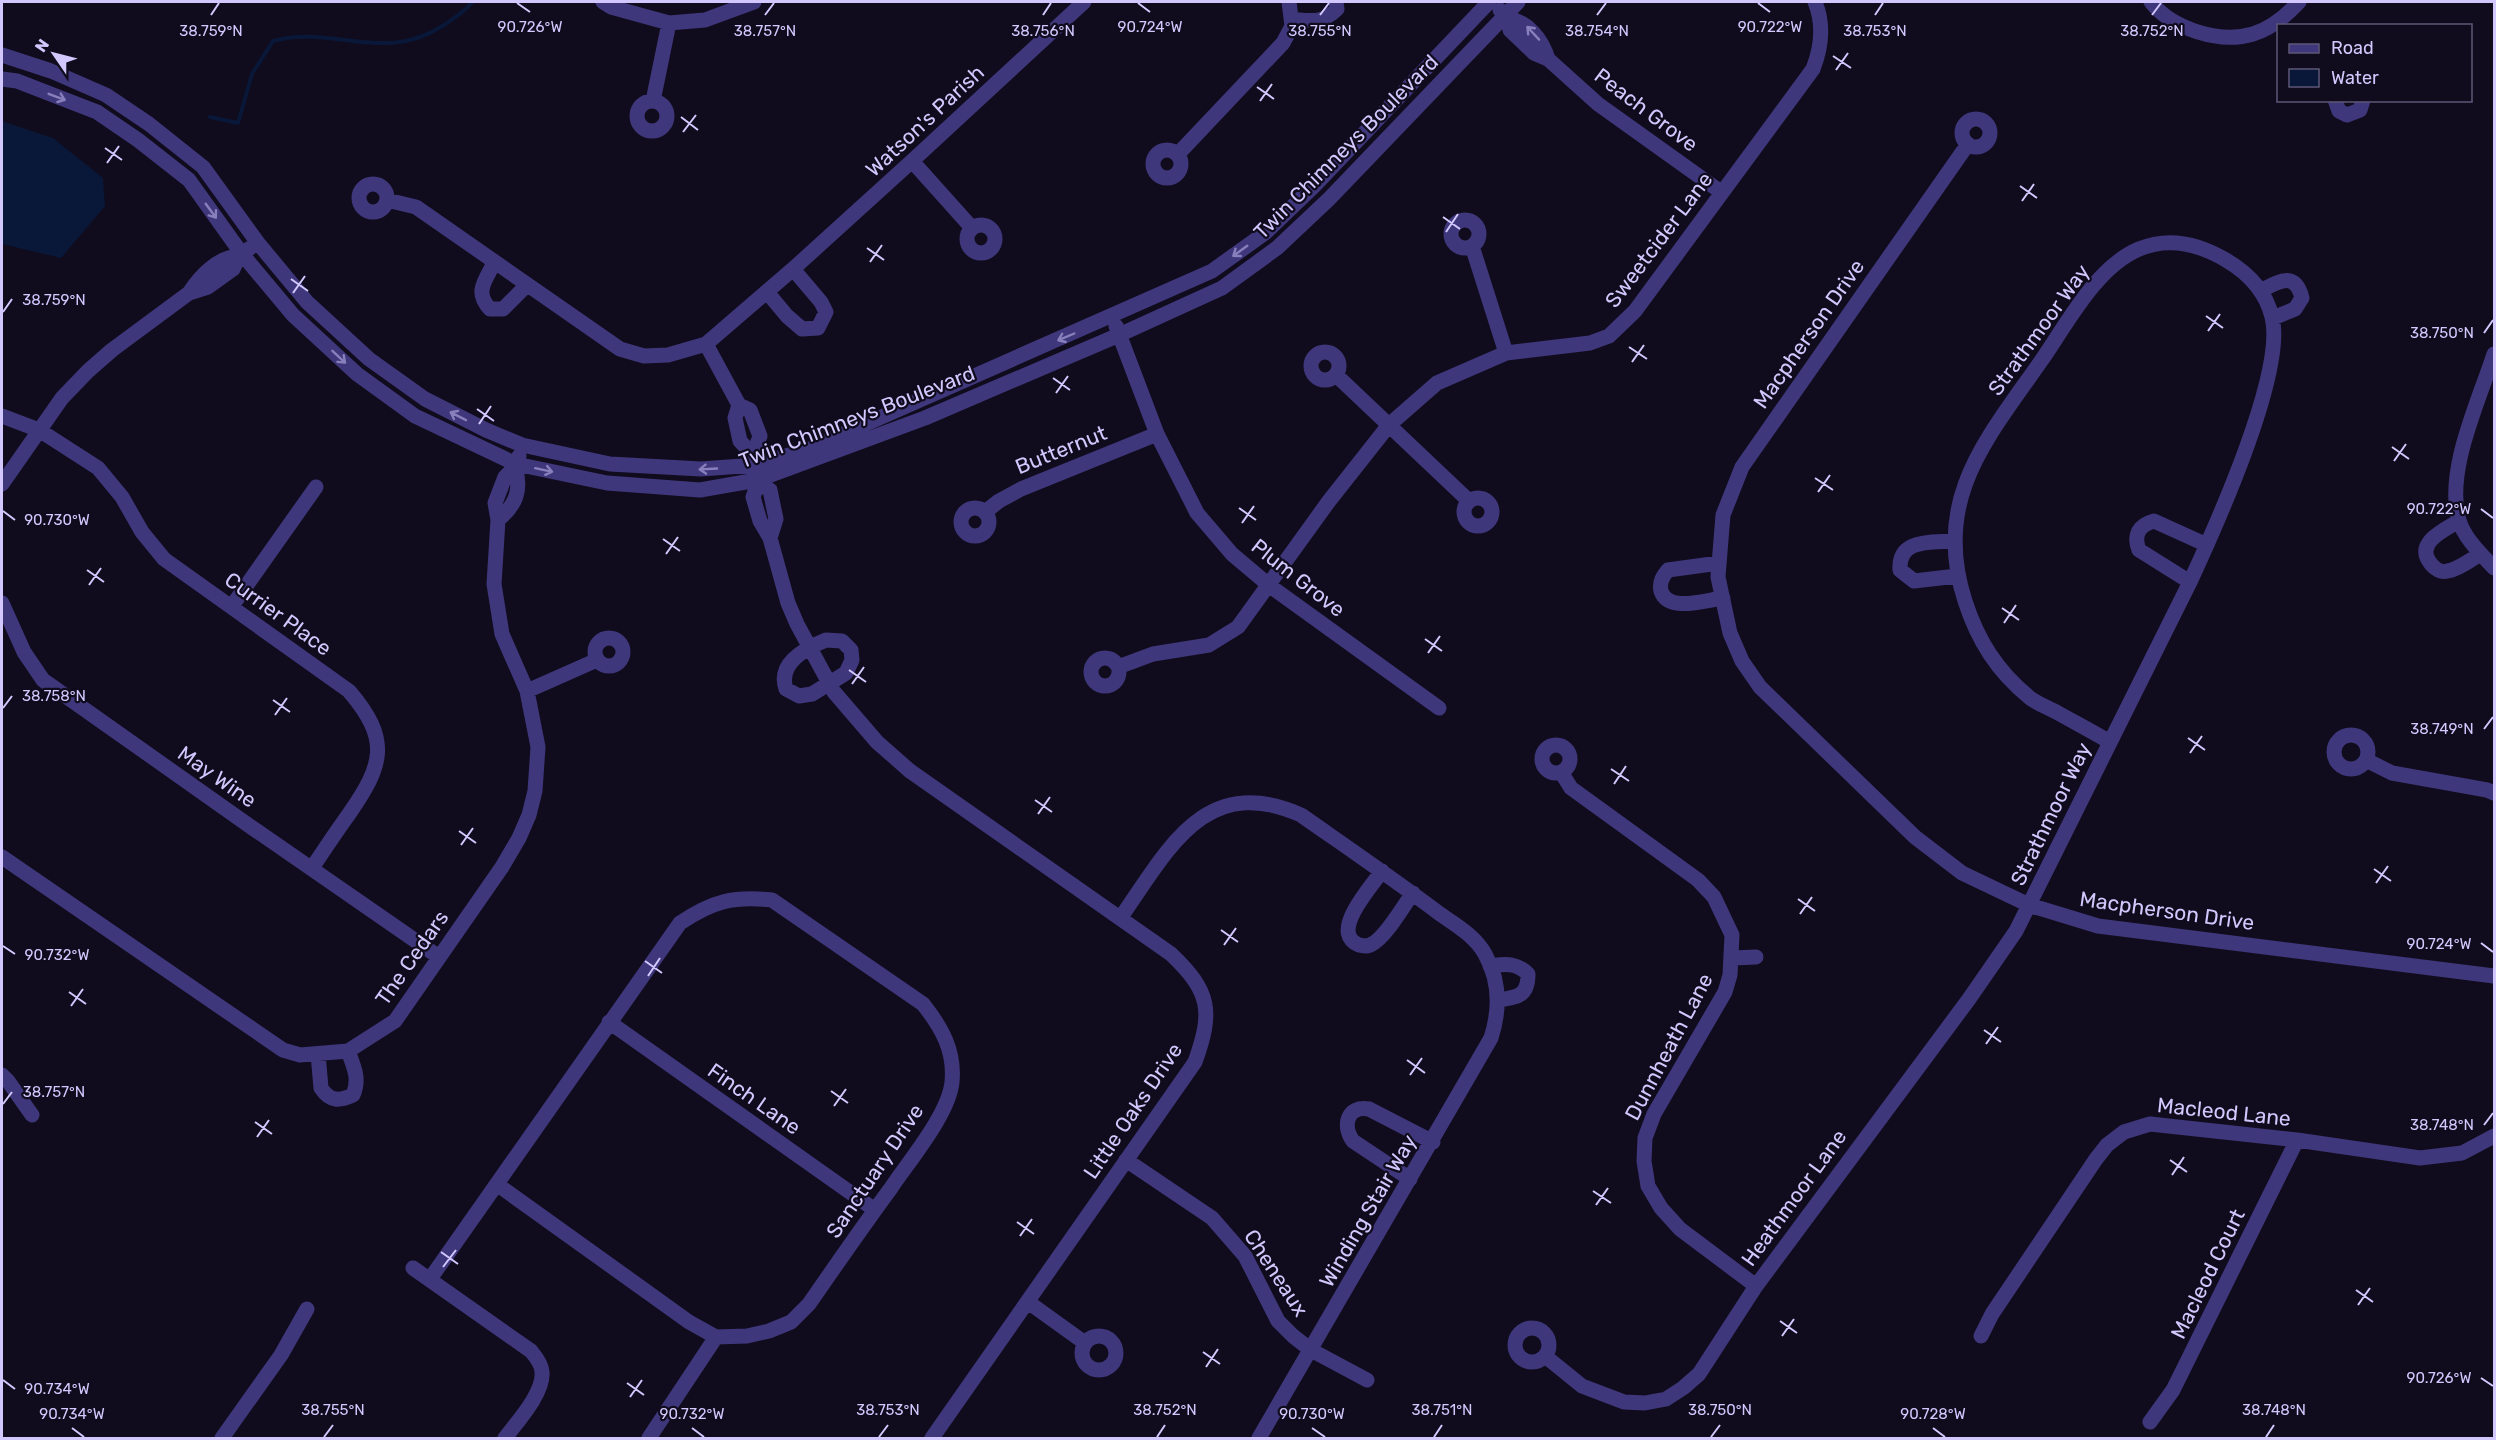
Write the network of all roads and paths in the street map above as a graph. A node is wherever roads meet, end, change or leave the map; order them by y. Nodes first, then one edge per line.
1 (603, 2) edge
2 (754, 2) edge
3 (1084, 2) edge
4 (1289, 2) edge
5 (1336, 2) edge
6 (1490, 2) edge
7 (1518, 2) edge
8 (1815, 2) edge
9 (2151, 2) edge
10 (2299, 2) edge
11 (1506, 17) junction
12 (1291, 19) junction
13 (2290, 21) edge
14 (669, 22) junction
15 (2277, 26) edge
16 (2, 55) edge
17 (2, 79) edge
18 (653, 101) dead end
19 (2336, 102) edge
20 (2362, 102) edge
21 (1968, 144) dead end
22 (1178, 154) dead end
23 (912, 161) junction
24 (1721, 192) junction
25 (387, 200) dead end
26 (972, 228) dead end
27 (258, 243) junction
28 (1472, 246) dead end
29 (240, 255) junction
30 (494, 263) junction
31 (793, 269) junction
32 (527, 285) junction
33 (2260, 291) junction
34 (767, 292) junction
35 (1112, 317) junction
36 (2273, 318) junction
37 (1119, 335) junction
38 (706, 344) junction
39 (1506, 353) junction
40 (2494, 354) edge
41 (1336, 375) dead end
42 (2, 416) edge
43 (1389, 425) junction
44 (39, 430) junction
45 (1157, 434) junction
46 (522, 445) junction
47 (755, 460) junction
48 (516, 466) junction
49 (758, 482) junction
50 (2, 484) edge
51 (316, 487) dead end
52 (1469, 501) dead end
53 (985, 512) dead end
54 (2459, 521) junction
55 (1954, 541) junction
56 (2207, 545) junction
57 (2481, 554) junction
58 (1719, 563) junction
59 (2494, 568) edge
60 (1957, 576) junction
61 (2190, 582) junction
62 (1270, 586) junction
63 (1723, 598) junction
64 (2, 603) edge
65 (232, 606) junction
66 (808, 648) junction
67 (597, 660) dead end
68 (1118, 667) dead end
69 (828, 683) junction
70 (526, 691) junction
71 (1439, 708) dead end
72 (2110, 742) junction
73 (2366, 760) dead end
74 (1561, 772) dead end
75 (2494, 793) edge
76 (2, 857) edge
77 (312, 868) junction
78 (1382, 871) junction
79 (1413, 893) junction
80 (2029, 905) junction
81 (1121, 917) junction
82 (439, 957) junction
83 (1756, 957) dead end
84 (1733, 958) junction
85 (1490, 966) junction
86 (2494, 976) edge
87 (1498, 1000) junction
88 (609, 1022) junction
89 (348, 1051) junction
90 (318, 1054) junction
91 (2, 1075) edge
92 (32, 1115) dead end
93 (2494, 1136) edge
94 (2297, 1140) junction
95 (1433, 1142) junction
96 (1126, 1160) junction
97 (1410, 1179) junction
98 (498, 1185) junction
99 (875, 1210) junction
100 (413, 1268) dead end
101 (430, 1279) junction
102 (1756, 1286) junction
103 (1028, 1302) junction
104 (308, 1309) dead end
105 (1981, 1336) dead end
106 (716, 1337) junction
107 (1085, 1343) dead end
108 (1311, 1350) junction
109 (1545, 1356) dead end
110 (1367, 1380) dead end
111 (2150, 1422) dead end
112 (222, 1438) edge
113 (505, 1438) edge
114 (649, 1438) edge
115 (932, 1438) edge
116 (1259, 1438) edge

1 - 14 street
2 - 14 street
3 - 23 street, Watson's Parish
4 - 12 street
5 - 12 street
6 - 11 street, Peach Grove
6 -> 35 street, Twin Chimneys Boulevard
7 - 11 street, Twin Chimneys Boulevard
8 - 24 street, Sweetcider Lane
9 - 15 street
10 - 13 street
11 - 24 street, Peach Grove
11 - 37 street, Twin Chimneys Boulevard
12 - 22 street
14 - 18 street
16 - 27 street, Twin Chimneys Boulevard
17 -> 29 street, Twin Chimneys Boulevard
19 - 20 street
21 - 58 street, Macpherson Drive
23 - 26 street
23 - 31 street, Watson's Parish
24 - 39 street, Sweetcider Lane
25 - 30 street, Watson's Parish
27 - 29 street
46 -> 27 street, Twin Chimneys Boulevard
28 - 39 street
29 - 44 street
29 -> 48 street, Twin Chimneys Boulevard
30 - 32 street, Watson's Parish
30 - 32 street
31 - 34 street, Watson's Parish
31 - 34 street
32 - 38 street, Watson's Parish
33 - 36 street, Strathmoor Way
33 - 36 street
33 - 55 street, Strathmoor Way
34 - 38 street, Watson's Parish
35 - 37 street, Plum Grove
35 -> 47 street, Twin Chimneys Boulevard
36 - 56 street, Strathmoor Way
37 - 45 street, Plum Grove
37 - 49 street, Twin Chimneys Boulevard
38 - 47 street, Little Oaks Drive
39 - 43 street, Sweetcider Lane
40 - 54 street
41 - 43 street
42 - 44 street, Currier Place
43 - 52 street
43 - 62 street, Sweetcider Lane
44 - 50 street
44 - 65 street, Currier Place
45 - 53 street, Butternut
45 - 62 street, Plum Grove
47 -> 46 street, Twin Chimneys Boulevard
46 - 48 street, The Cedars
47 - 49 street, Little Oaks Drive
48 -> 49 street, Twin Chimneys Boulevard
48 - 70 street, The Cedars
49 - 66 street, Little Oaks Drive
51 - 65 street
54 - 57 street
54 - 57 street
55 - 60 street, Strathmoor Way
55 - 60 street
56 - 61 street, Strathmoor Way
56 - 61 street
57 - 59 street
58 - 63 street, Macpherson Drive
58 - 63 street
60 - 72 street, Strathmoor Way
61 - 72 street, Strathmoor Way
62 - 68 street, Sweetcider Lane
62 - 71 street, Plum Grove
63 - 80 street, Macpherson Drive
64 - 77 street, May Wine
65 - 77 street, Currier Place
66 - 69 street, Little Oaks Drive
66 - 69 street
66 - 69 street
67 - 70 street
69 - 81 street, Little Oaks Drive
70 - 82 street, The Cedars
72 - 80 street, Strathmoor Way
73 - 75 street
74 - 84 street, Dunnheath Lane
76 - 90 street, The Cedars
77 - 82 street, May Wine
78 - 79 street, Winding Stair Way
78 - 79 street
78 - 81 street, Winding Stair Way
79 - 85 street, Winding Stair Way
80 - 86 street, Macpherson Drive
80 - 102 street, Heathmoor Lane
81 - 96 street, Little Oaks Drive
82 - 89 street, The Cedars
83 - 84 street, Dunnheath Lane
84 - 102 street, Dunnheath Lane
85 - 87 street, Winding Stair Way
85 - 87 street
87 - 95 street, Winding Stair Way
88 - 98 street, Sanctuary Drive
88 - 99 street, Finch Lane
88 - 99 street, Sanctuary Drive
89 - 90 street, The Cedars
89 - 90 street
91 - 92 street
93 - 94 street, Macleod Lane
94 - 105 street, Macleod Lane
94 - 111 street, Macleod Court
95 - 97 street, Winding Stair Way
95 - 97 street
96 - 103 street, Little Oaks Drive
96 - 108 street, Cheneaux
97 - 108 street, Winding Stair Way
98 - 101 street, Sanctuary Drive
98 - 106 street
99 - 106 street, Sanctuary Drive
100 - 101 street
101 - 113 street
102 - 109 street, Heathmoor Lane
103 - 107 street
103 - 115 street, Little Oaks Drive
104 - 112 street
106 - 114 street
108 - 110 street, Cheneaux
108 - 116 street, Winding Stair Way

